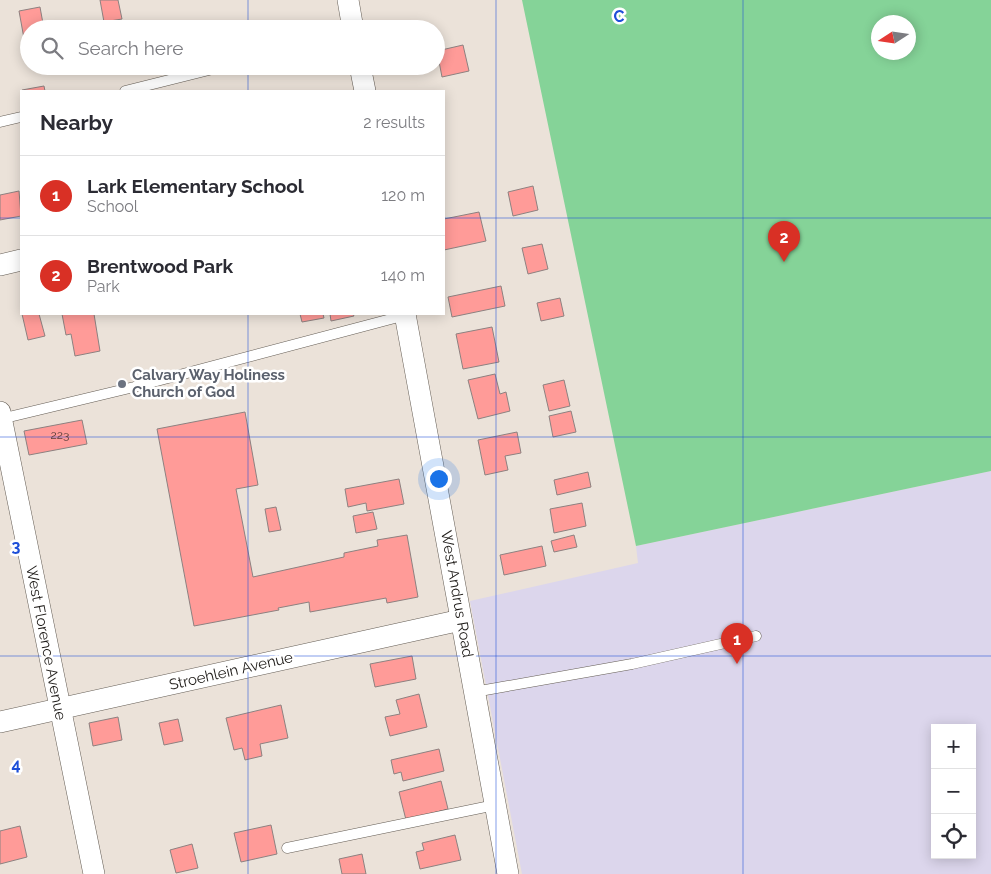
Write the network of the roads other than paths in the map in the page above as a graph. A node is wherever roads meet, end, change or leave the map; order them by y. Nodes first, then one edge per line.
1 (348, 0) edge
2 (351, 20) edge
3 (189, 75) edge
4 (361, 75) edge
5 (129, 90) edge
6 (364, 90) edge
7 (20, 117) edge
8 (0, 122) edge
9 (20, 260) edge
10 (0, 265) edge
11 (402, 315) edge
12 (406, 315) edge
13 (1, 415) edge
14 (461, 620) junction
15 (756, 636) dead end
16 (474, 692) junction
17 (60, 709) junction
18 (0, 722) edge
19 (496, 805) junction
20 (287, 848) dead end
21 (94, 874) edge
22 (508, 874) edge

1 - 2 street
3 - 5 lane
4 - 6 street
7 - 8 lane
9 - 10 street
11 - 13 lane
12 - 14 street, West Andrus Road
13 - 17 street, West Florence Avenue
14 - 16 street, West Andrus Road
14 - 17 street, Stroehlein Avenue
15 - 16 lane
16 - 19 street, West Andrus Road
17 - 18 street, Stroehlein Avenue
17 - 21 street, West Florence Avenue
19 - 20 lane
19 - 22 street, West Andrus Road

